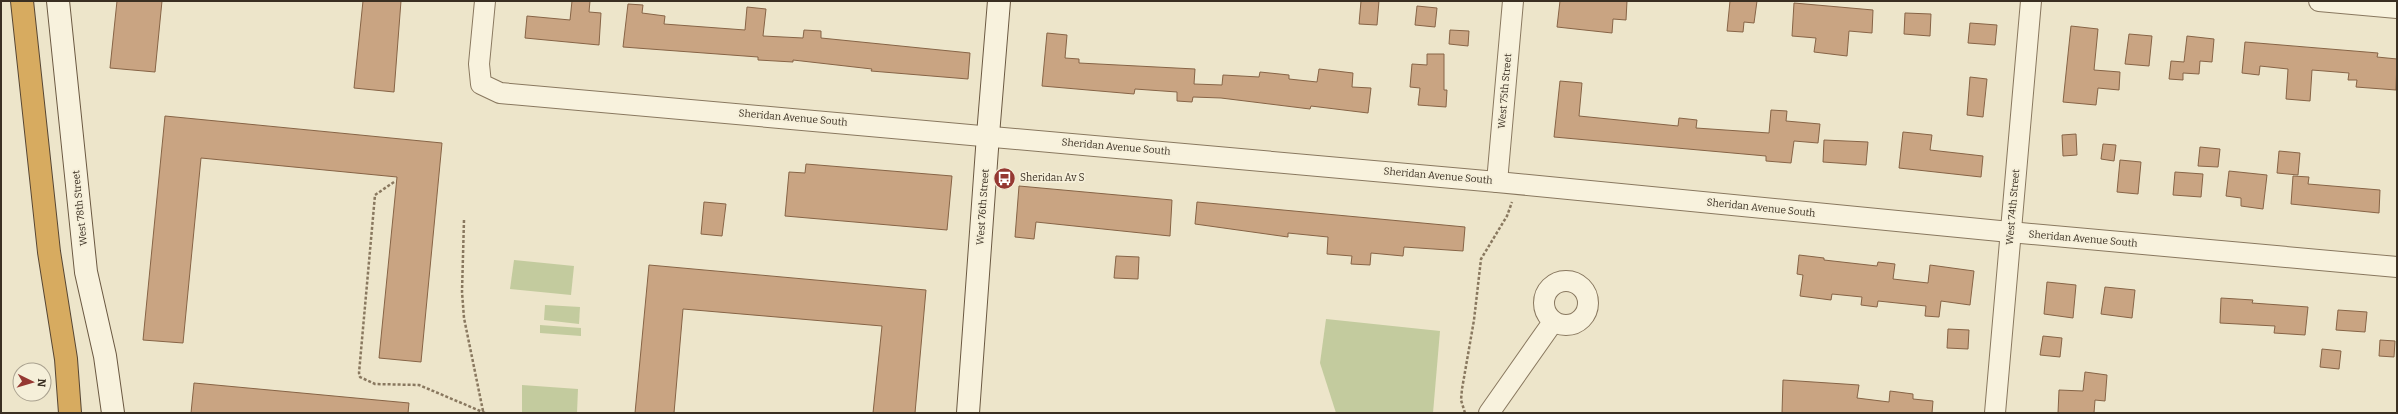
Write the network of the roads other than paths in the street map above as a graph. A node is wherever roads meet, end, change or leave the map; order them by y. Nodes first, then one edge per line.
1 (22, 1) edge
2 (58, 1) edge
3 (485, 1) edge
4 (1000, 1) edge
5 (1513, 1) edge
6 (2031, 1) edge
7 (2319, 1) edge
8 (2397, 8) edge
9 (988, 135) junction
10 (1506, 182) junction
11 (2010, 232) junction
12 (2397, 267) edge
13 (1553, 322) dead end
14 (70, 413) edge
15 (113, 413) edge
16 (968, 413) edge
17 (1489, 413) edge
18 (1995, 413) edge

1 - 14 highway
2 - 15 street, West 78th Street
3 - 9 street, Sheridan Avenue South
4 - 9 street, West 76th Street
5 - 10 street, West 75th Street
6 - 11 street, West 74th Street
7 - 8 street
9 - 10 street, Sheridan Avenue South
9 - 16 street, West 76th Street
10 - 11 street, Sheridan Avenue South
11 - 12 street, Sheridan Avenue South
11 - 18 street, West 74th Street
13 - 17 street

